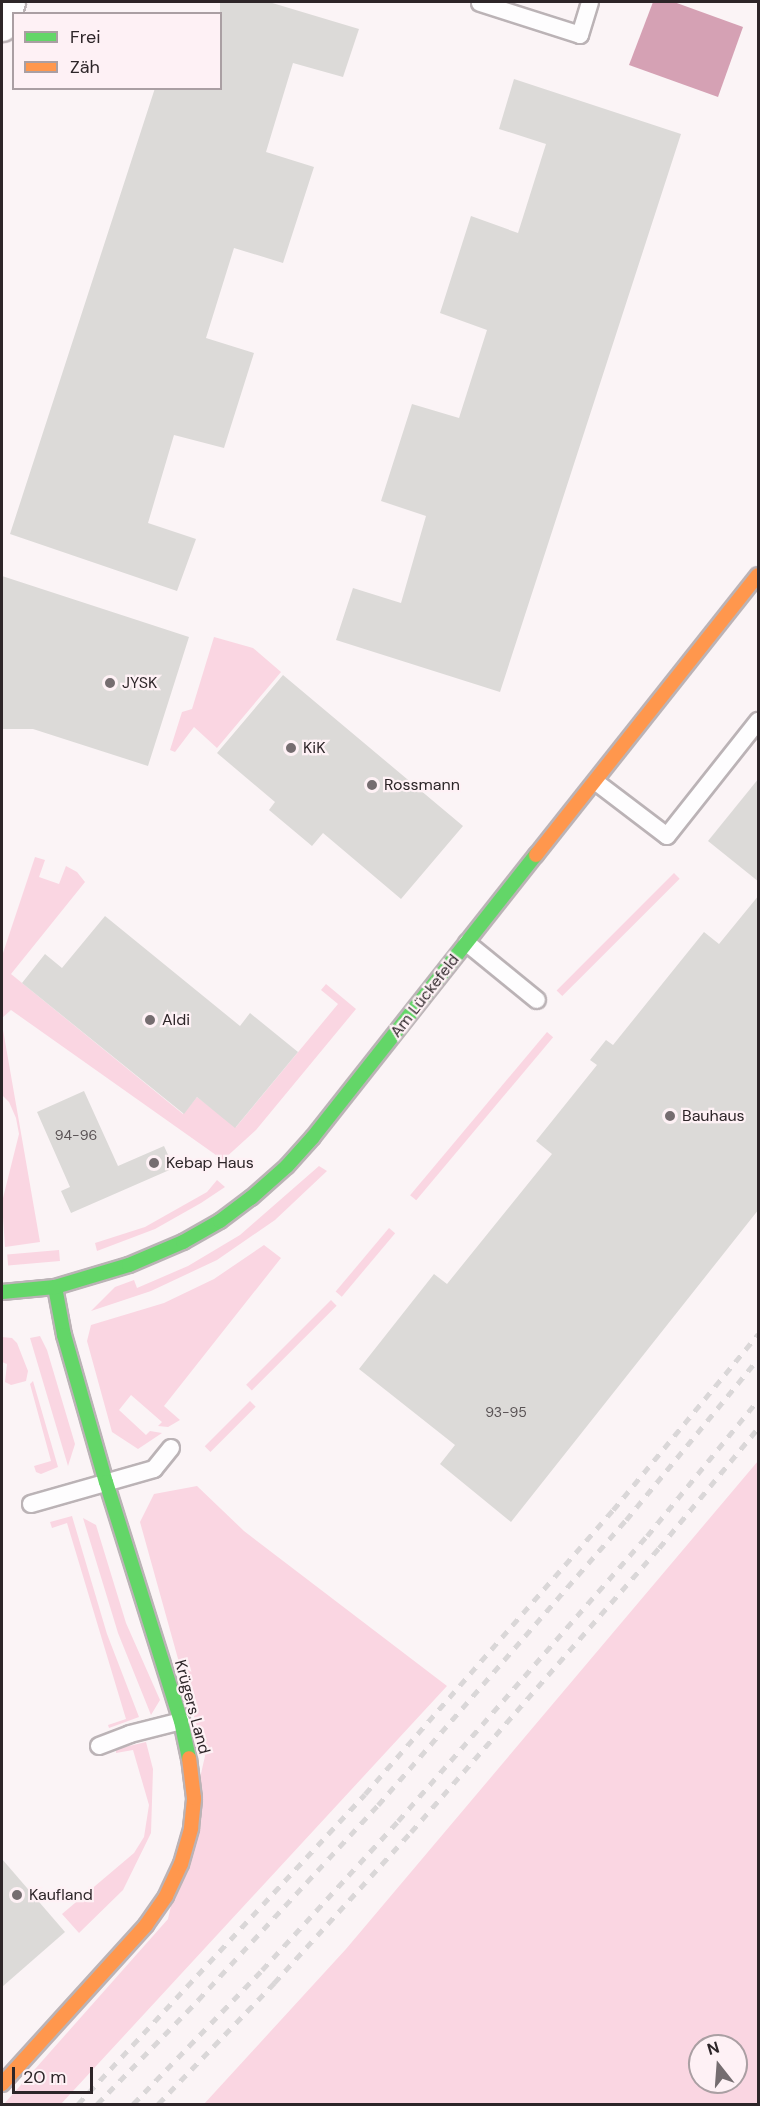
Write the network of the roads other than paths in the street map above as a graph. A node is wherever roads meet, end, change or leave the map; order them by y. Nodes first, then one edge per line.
1 (9, 2) edge
2 (590, 2) edge
3 (480, 3) dead end
4 (2, 25) edge
5 (757, 579) edge
6 (759, 721) edge
7 (596, 782) junction
8 (466, 944) junction
9 (537, 1000) dead end
10 (55, 1287) junction
11 (2, 1292) edge
12 (171, 1448) dead end
13 (106, 1482) junction
14 (31, 1504) dead end
15 (181, 1721) junction
16 (99, 1746) dead end
17 (2, 2084) edge

1 - 4 street
2 - 3 lane
5 - 7 street, Am Lückefeld
6 - 7 lane
7 - 8 street, Am Lückefeld
8 - 9 lane
8 - 10 street, Am Lückefeld
10 - 11 street, Am Lückefeld
10 - 13 street, Krügers Land
12 - 13 lane
13 - 14 lane
13 - 15 street, Krügers Land
15 - 16 lane
15 - 17 street, Krügers Land

